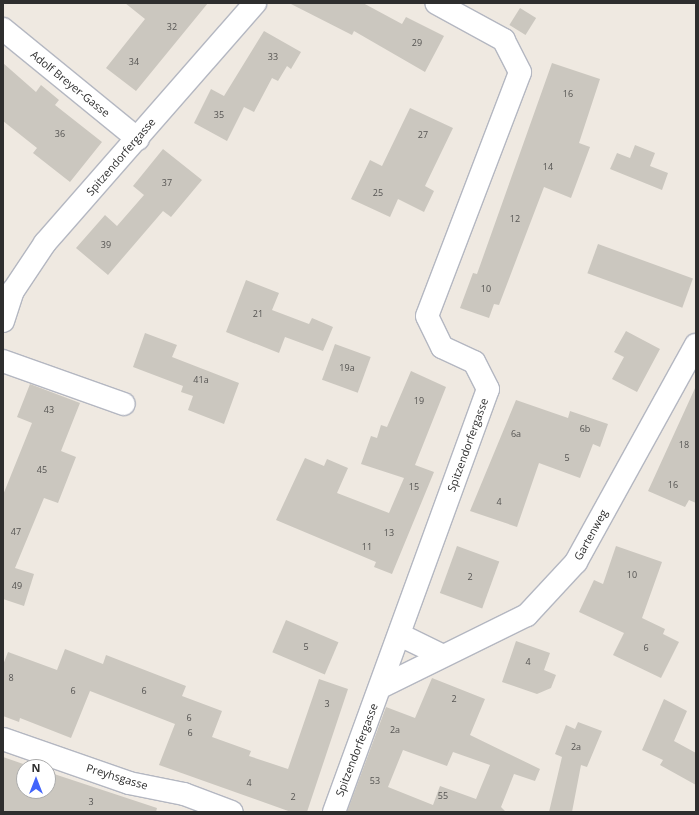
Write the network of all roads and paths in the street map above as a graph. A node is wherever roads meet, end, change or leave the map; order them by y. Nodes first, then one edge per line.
1 (255, 3) edge
2 (436, 3) edge
3 (3, 29) edge
4 (138, 139) junction
5 (3, 321) edge
6 (696, 345) edge
7 (3, 361) edge
8 (124, 404) dead end
9 (400, 635) junction
10 (441, 655) junction
11 (381, 687) junction
12 (3, 739) edge
13 (232, 812) edge
14 (334, 812) edge

1 - 4 street, Spitzendorfergasse
2 - 9 street, Spitzendorfergasse
3 - 4 street, Adolf Breyer-Gasse
4 - 5 street, Spitzendorfergasse
6 - 10 street, Gartenweg
7 - 8 street
9 - 10 street
9 - 11 street, Spitzendorfergasse
10 - 11 street, Gartenweg
11 - 14 street, Spitzendorfergasse
12 - 13 street, Preyhsgasse

